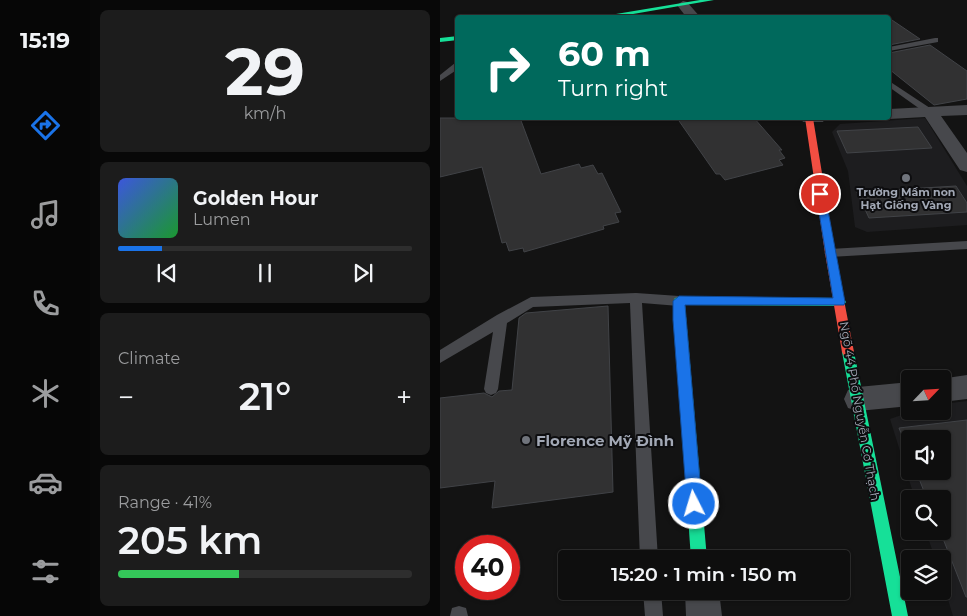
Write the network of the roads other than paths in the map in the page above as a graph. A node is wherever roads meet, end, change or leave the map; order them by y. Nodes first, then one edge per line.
1 (711, 0) edge
2 (683, 5) junction
3 (615, 15) edge
4 (692, 15) edge
5 (455, 38) edge
6 (440, 40) edge
7 (935, 40) dead end
8 (891, 49) edge
9 (455, 67) edge
10 (440, 79) edge
11 (891, 85) edge
12 (967, 110) edge
13 (930, 112) junction
14 (891, 114) edge
15 (809, 120) edge
16 (967, 166) edge
17 (967, 245) edge
18 (830, 253) junction
19 (636, 298) junction
20 (679, 301) junction
21 (840, 302) junction
22 (501, 319) junction
23 (440, 356) edge
24 (967, 387) edge
25 (491, 389) dead end
26 (951, 389) edge
27 (901, 395) edge
28 (858, 399) junction
29 (650, 550) edge
30 (698, 550) edge
31 (653, 600) edge
32 (703, 600) edge
33 (654, 616) edge
34 (704, 616) edge
35 (900, 616) edge

1 - 2 street
2 - 3 street
2 - 4 street
5 - 6 street
7 - 8 lane
9 - 10 lane
11 - 13 lane
12 - 13 street
13 - 14 street
13 - 16 street
15 - 18 street, Ngõ 44 Phố Nguyễn Cơ Thạch
17 - 18 lane
18 - 21 street, Ngõ 44 Phố Nguyễn Cơ Thạch
19 - 20 lane
19 - 22 lane
19 - 29 lane
20 - 21 street
20 - 30 street
21 - 28 street, Ngõ 44 Phố Nguyễn Cơ Thạch
22 - 23 lane
22 - 25 lane
24 - 26 street
27 - 28 street
28 - 35 street, Ngõ 44 Phố Nguyễn Cơ Thạch
31 - 33 lane
32 - 34 street

